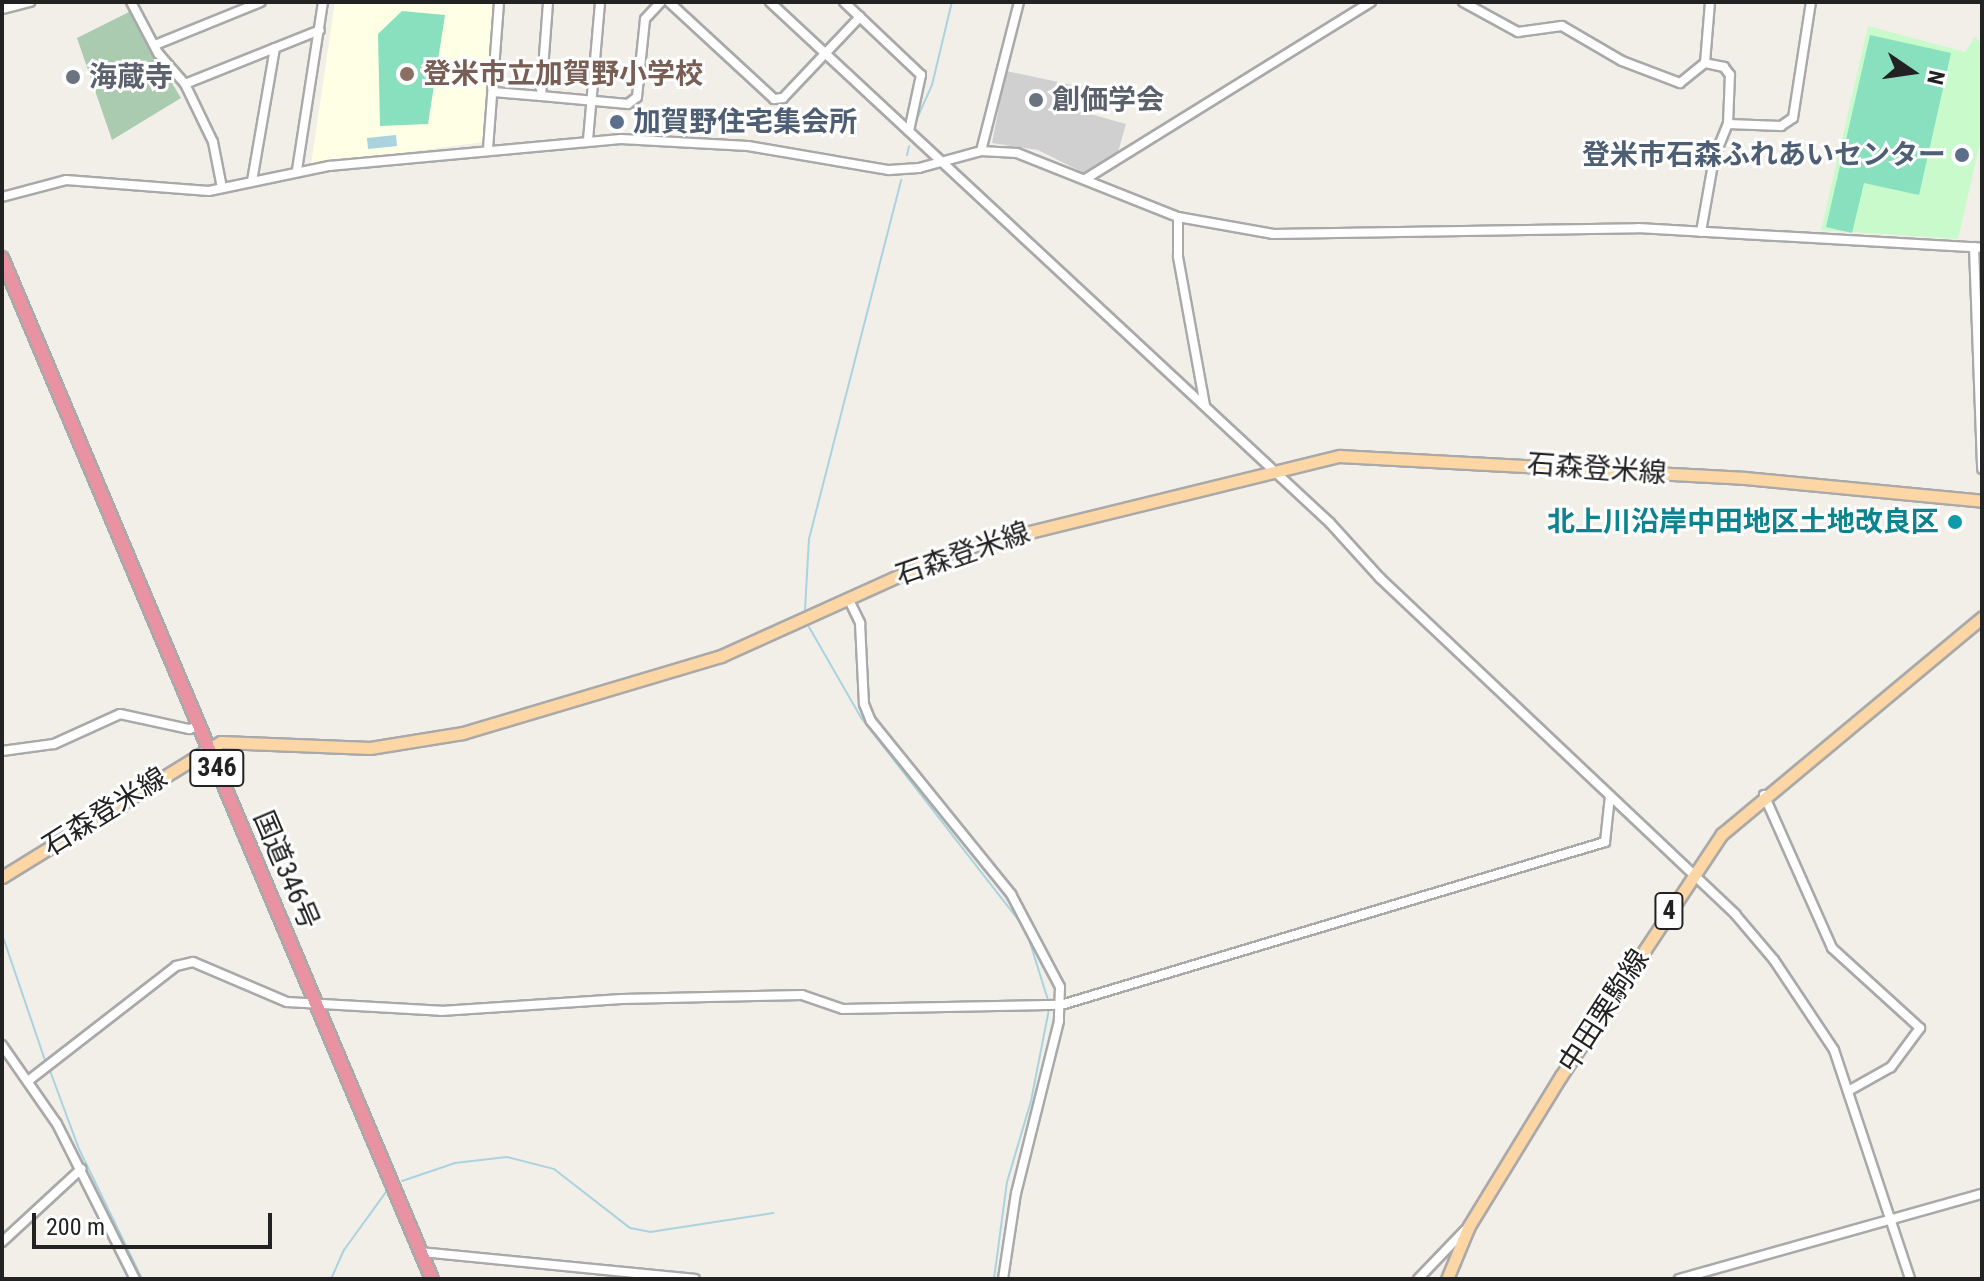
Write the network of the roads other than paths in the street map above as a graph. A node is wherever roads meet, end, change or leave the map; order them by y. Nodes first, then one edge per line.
1 (28, 2) edge
2 (131, 2) edge
3 (261, 2) edge
4 (323, 2) edge
5 (499, 2) edge
6 (548, 2) edge
7 (600, 2) edge
8 (661, 2) edge
9 (669, 2) edge
10 (770, 2) edge
11 (844, 2) edge
12 (1019, 2) edge
13 (1371, 2) edge
14 (1463, 2) edge
15 (1710, 2) edge
16 (1811, 2) edge
17 (2, 9) edge
18 (860, 17) junction
19 (320, 30) junction
20 (155, 45) junction
21 (275, 48) junction
22 (824, 54) junction
23 (1705, 63) junction
24 (185, 84) junction
25 (493, 92) junction
26 (541, 96) junction
27 (592, 101) junction
28 (1728, 124) junction
29 (909, 131) junction
30 (588, 140) junction
31 (488, 149) junction
32 (981, 151) junction
33 (943, 162) junction
34 (297, 170) junction
35 (1087, 178) junction
36 (252, 181) junction
37 (222, 188) junction
38 (2, 197) edge
39 (1178, 217) junction
40 (1701, 232) junction
41 (1978, 248) edge
42 (2, 258) edge
43 (1205, 407) junction
44 (1982, 469) edge
45 (1277, 473) junction
46 (1982, 501) edge
47 (848, 598) junction
48 (1982, 617) edge
49 (200, 726) junction
50 (208, 747) junction
51 (2, 751) edge
52 (1764, 795) junction
53 (1610, 796) junction
54 (1694, 873) junction
55 (2, 877) edge
56 (315, 1002) junction
57 (1058, 1005) junction
58 (2, 1045) edge
59 (28, 1081) junction
60 (1850, 1090) junction
61 (81, 1169) junction
62 (1982, 1194) edge
63 (1893, 1219) junction
64 (1469, 1226) junction
65 (2, 1242) edge
66 (421, 1252) junction
67 (135, 1279) edge
68 (432, 1279) edge
69 (695, 1279) edge
70 (1003, 1279) edge
71 (1418, 1279) edge
72 (1447, 1279) edge
73 (1679, 1279) edge
74 (1910, 1279) edge

1 - 17 street
2 - 20 street
3 - 20 street
4 - 19 street
5 - 25 street
6 - 26 street
7 - 27 street
8 - 27 street
9 - 22 street
10 - 22 street
11 - 18 street
12 - 32 street
13 - 35 street
14 - 23 street
15 - 23 street
16 - 28 street
18 - 22 street
18 - 29 street
19 - 21 street
19 - 34 street
20 - 24 street
21 - 24 street
21 - 36 street
22 - 29 street
23 - 28 street
24 - 37 street
25 - 26 street
25 - 31 street
26 - 27 street
27 - 30 street
28 - 40 street
29 - 33 street
30 - 31 street
30 - 33 street
31 - 34 street
32 - 33 street
32 - 35 street
33 - 43 street
34 - 36 street
35 - 39 street
36 - 37 street
37 - 38 street
39 - 40 street
39 - 43 street
40 - 41 street
41 - 44 street
42 - 49 highway, 国道346号 / 346
43 - 45 street
45 - 46 main road, 石森登米線
45 - 47 main road, 石森登米線
45 - 53 street
47 - 50 main road, 石森登米線
47 - 57 street
48 - 52 main road, 中田栗駒線 / 4
49 - 50 highway, 国道346号 / 346
49 - 51 street
50 - 55 main road, 石森登米線
50 - 56 highway, 国道346号 / 346
52 - 54 main road, 中田栗駒線 / 4
52 - 60 street
53 - 54 street
53 - 57 street
54 - 60 street
54 - 64 main road, 中田栗駒線 / 4
56 - 57 street
56 - 59 street
56 - 66 highway, 国道346号 / 346
57 - 70 street
58 - 59 street
59 - 61 street
60 - 63 street
61 - 65 street
61 - 67 street
62 - 63 street
63 - 73 street
63 - 74 street
64 - 71 street
64 - 72 main road, 中田栗駒線 / 4
66 - 68 highway, 国道346号 / 346
66 - 69 street

